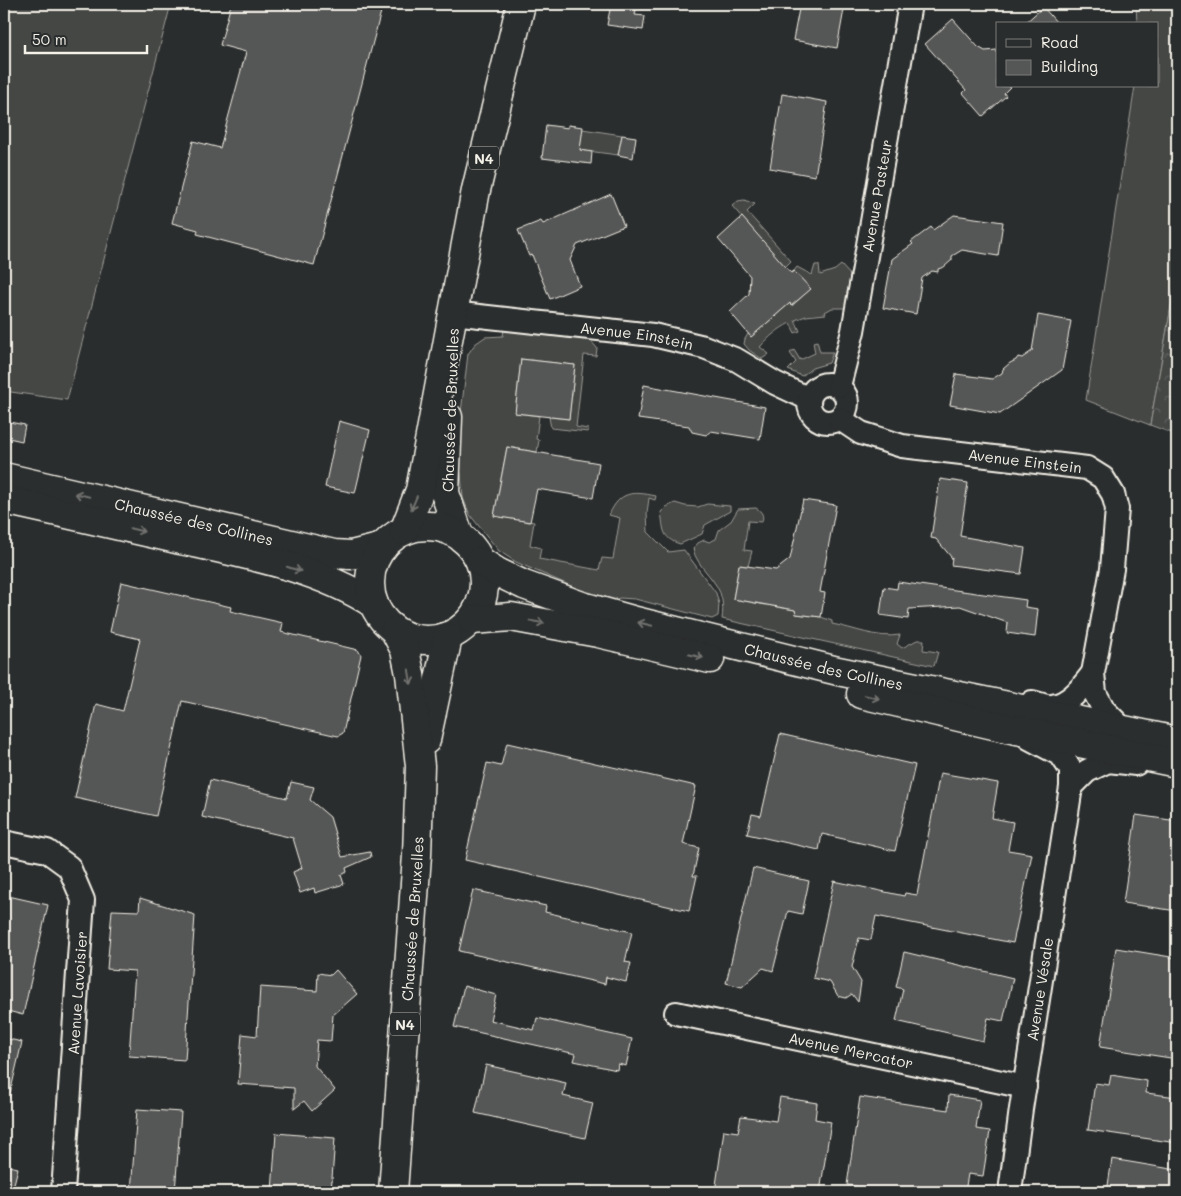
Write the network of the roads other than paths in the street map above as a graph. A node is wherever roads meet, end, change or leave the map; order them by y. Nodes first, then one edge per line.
1 (521, 4) edge
2 (910, 4) edge
3 (452, 313) junction
4 (839, 386) junction
5 (809, 399) junction
6 (840, 418) junction
7 (4, 477) edge
8 (4, 500) edge
9 (459, 535) junction
10 (394, 539) junction
11 (480, 561) junction
12 (374, 604) junction
13 (472, 620) junction
14 (395, 631) junction
15 (448, 637) junction
16 (838, 671) junction
17 (1093, 674) junction
18 (1002, 727) junction
19 (1122, 728) junction
20 (1177, 740) edge
21 (1177, 763) edge
22 (420, 766) junction
23 (1177, 773) edge
24 (1071, 787) junction
25 (4, 842) edge
26 (676, 1013) dead end
27 (1024, 1088) junction
28 (63, 1192) edge
29 (393, 1192) edge
30 (1010, 1192) edge

1 - 3 main road, Chaussée de Bruxelles / N4
2 - 4 street, Avenue Pasteur
3 - 5 street, Avenue Einstein
3 - 9 main road, Chaussée de Bruxelles / N4
3 -> 10 main road, Chaussée de Bruxelles / N4
4 - 5 street
4 - 6 street
5 - 6 street
6 - 17 street, Avenue Einstein
10 -> 7 main road, Chaussée des Collines
8 -> 12 main road, Chaussée des Collines
9 - 10 main road
9 - 11 main road, Chaussée de Bruxelles / N4
10 - 12 main road, Chaussée de Bruxelles / N4
11 - 13 main road, Chaussée de Bruxelles / N4
16 -> 11 main road, Chaussée des Collines
12 - 14 main road, Chaussée de Bruxelles / N4
13 - 15 main road, Chaussée de Bruxelles / N4
13 -> 18 main road, Chaussée des Collines
14 - 15 main road, Chaussée de Bruxelles / N4
14 -> 22 main road, Chaussée de Bruxelles / N4
15 - 22 main road, Chaussée de Bruxelles / N4
16 - 17 street, Avenue Einstein
16 - 19 main road, Chaussée des Collines
17 - 19 street, Avenue Einstein
18 - 21 main road, Chaussée des Collines
18 - 24 street, Avenue Vésale
19 - 20 main road, Chaussée des Collines
22 - 29 main road, Chaussée de Bruxelles / N4
23 - 24 street
24 - 27 street, Avenue Vésale
25 - 28 street, Avenue Lavoisier
26 - 27 street, Avenue Mercator
27 - 30 street, Avenue Vésale

